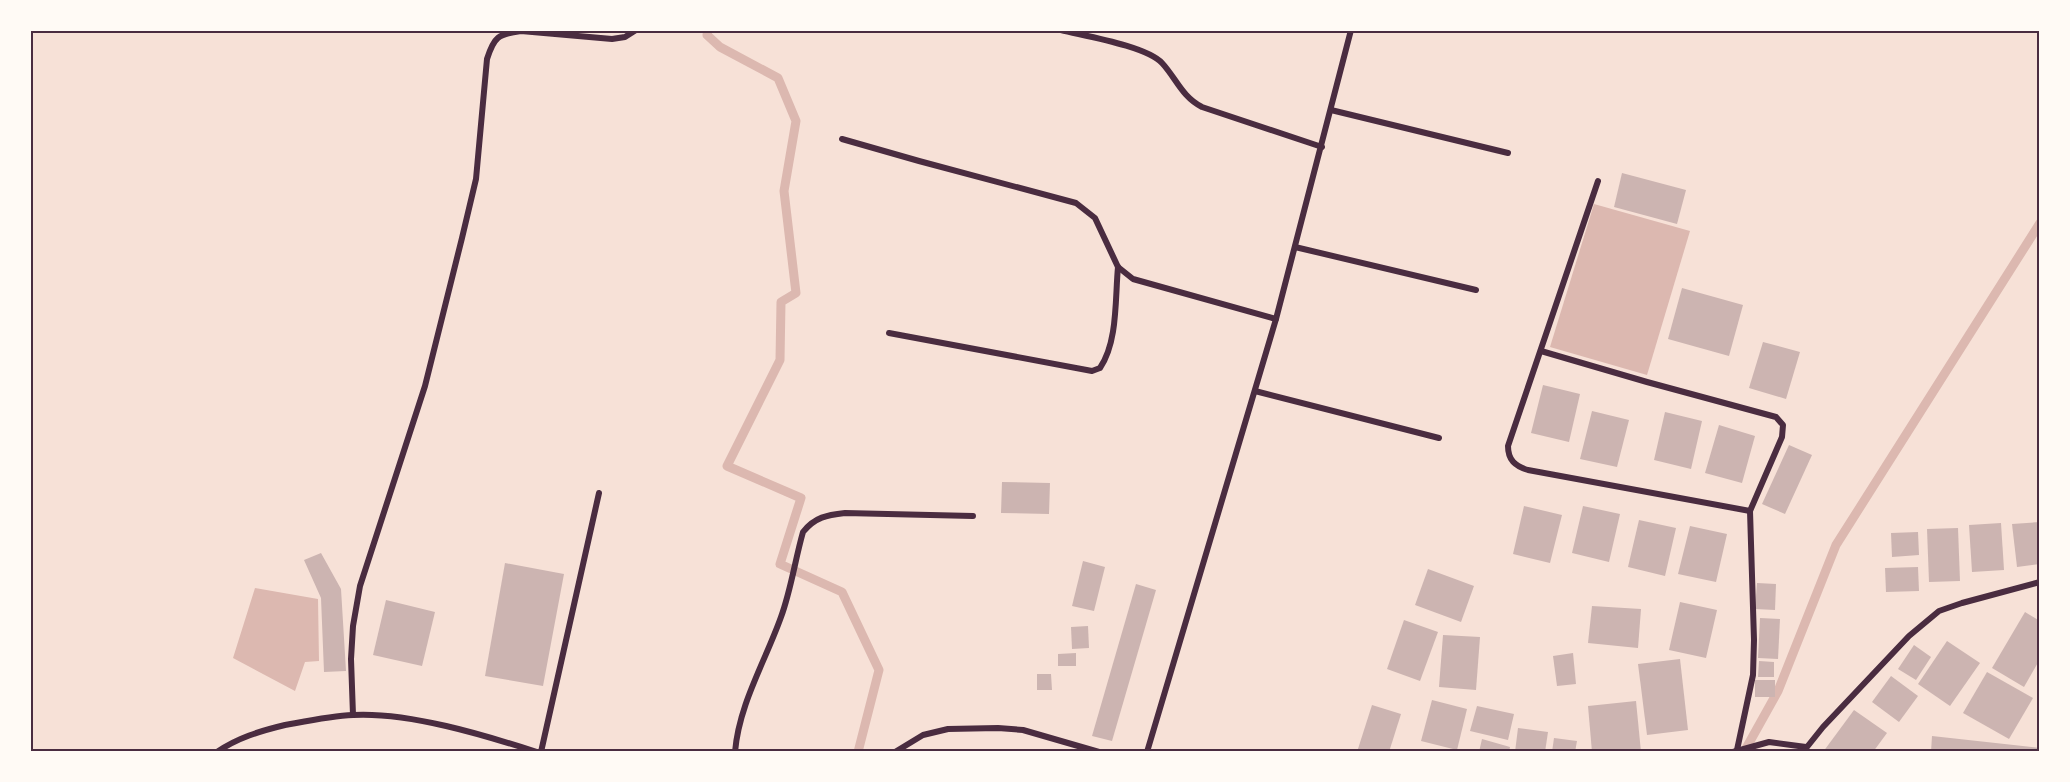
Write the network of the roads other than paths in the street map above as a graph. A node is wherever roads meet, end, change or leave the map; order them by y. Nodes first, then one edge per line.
1 (636, 30) edge
2 (1061, 30) edge
3 (1351, 30) edge
4 (1331, 110) junction
5 (842, 139) dead end
6 (1322, 147) junction
7 (1508, 153) dead end
8 (1598, 181) dead end
9 (1295, 247) junction
10 (1118, 267) junction
11 (1476, 290) dead end
12 (1276, 319) junction
13 (889, 333) dead end
14 (1541, 351) junction
15 (1255, 391) junction
16 (1439, 438) dead end
17 (599, 493) dead end
18 (1750, 511) junction
19 (973, 516) dead end
20 (2040, 582) edge
21 (353, 715) junction
22 (1805, 749) edge
23 (1738, 750) edge
24 (217, 752) edge
25 (539, 752) edge
26 (735, 752) edge
27 (895, 752) edge
28 (1100, 752) edge
29 (1146, 752) edge

1 - 21 street
2 - 6 street
3 - 4 street
4 - 6 street
4 - 7 street
5 - 10 street
6 - 9 street
8 - 14 street
9 - 11 street
9 - 12 street
10 - 12 street
10 - 13 street
12 - 15 street
14 - 18 street
14 - 18 street
15 - 16 street
15 - 29 street
17 - 25 street
18 - 23 street
19 - 26 street
20 - 22 street
21 - 24 street
21 - 25 street
22 - 23 street
27 - 28 street

